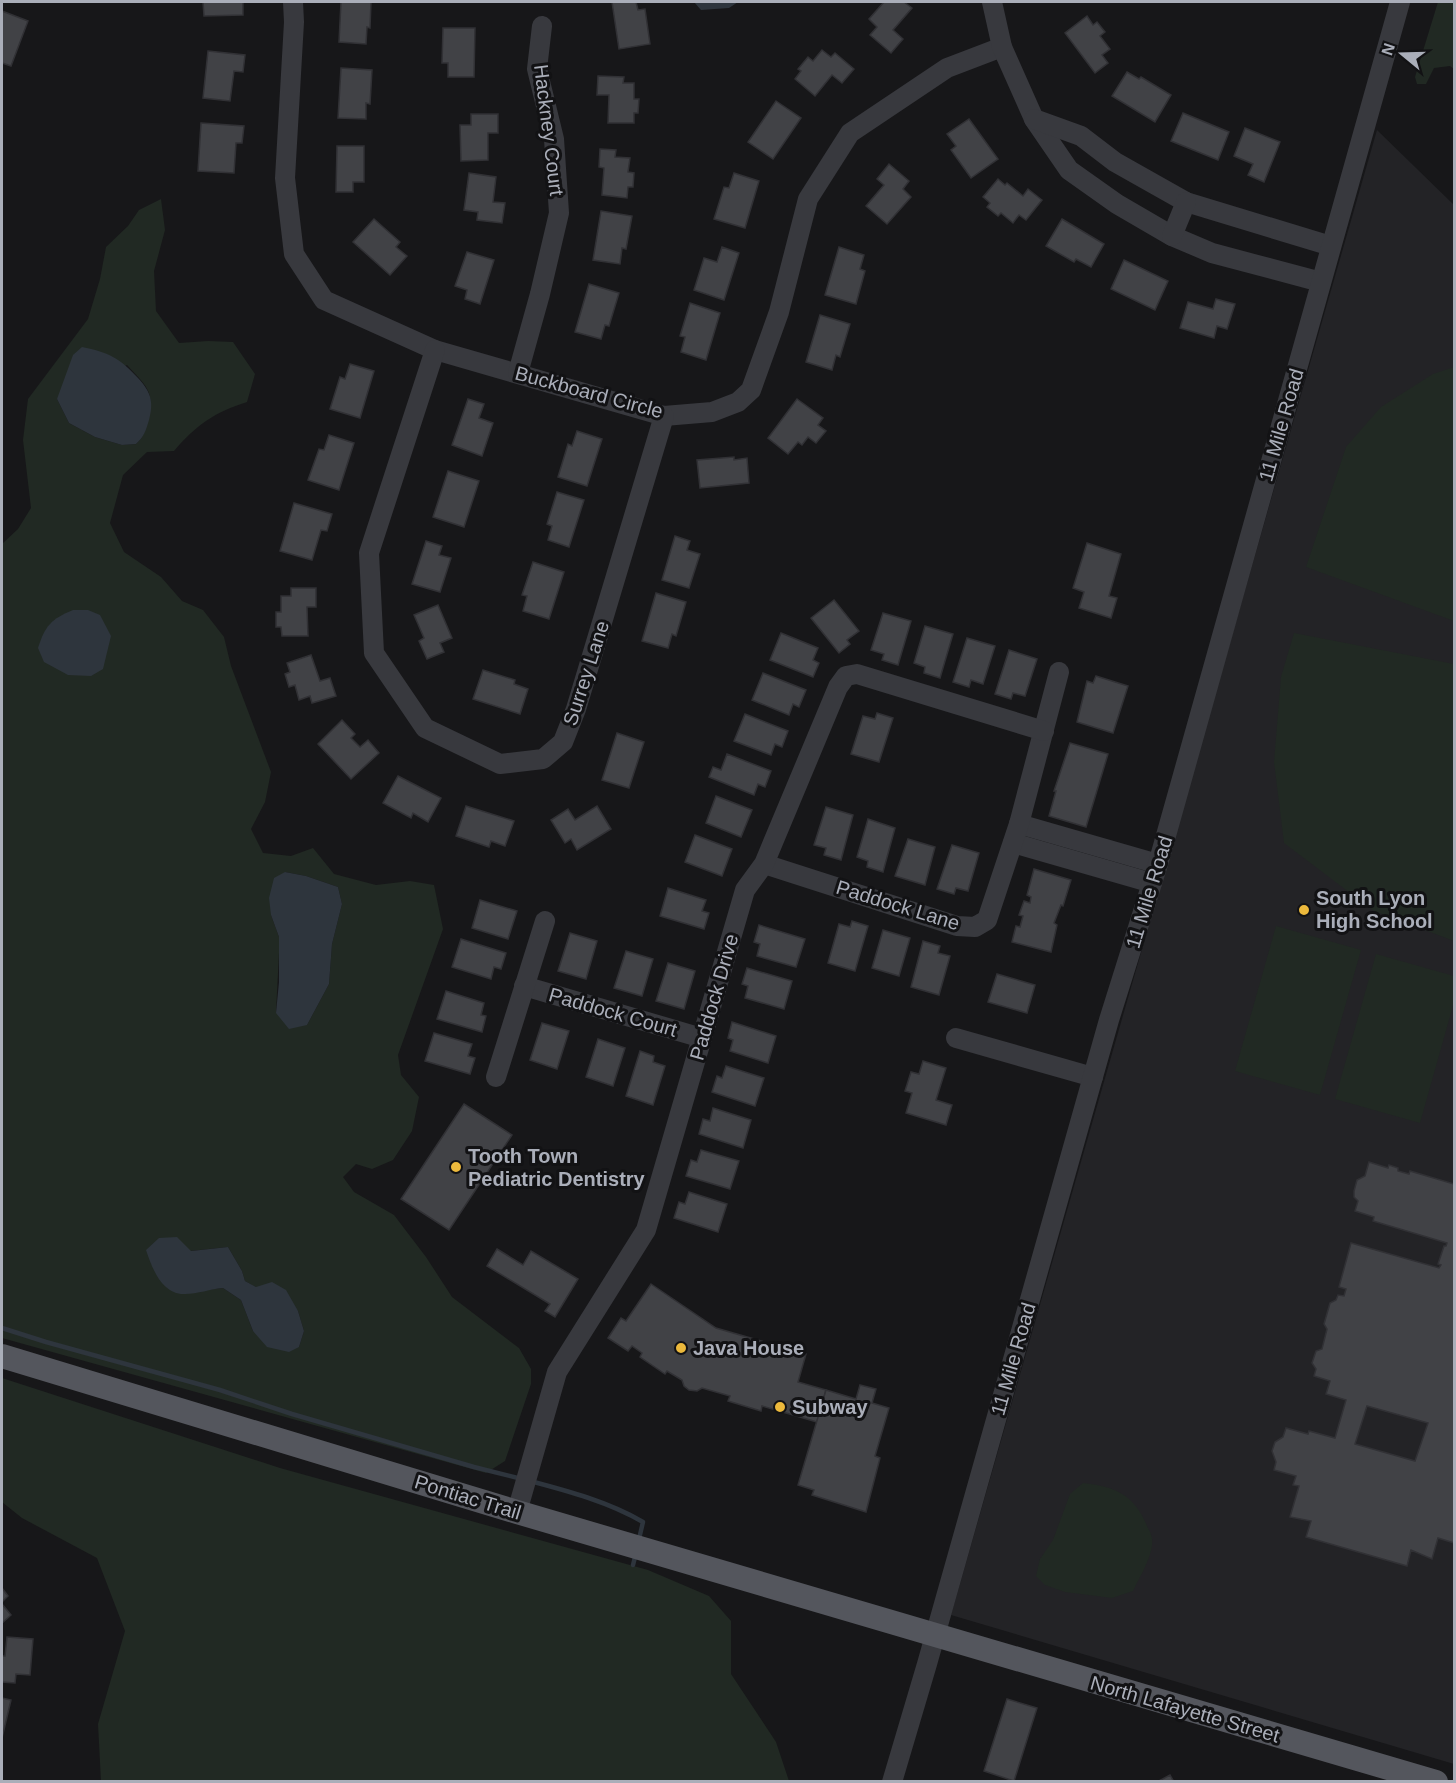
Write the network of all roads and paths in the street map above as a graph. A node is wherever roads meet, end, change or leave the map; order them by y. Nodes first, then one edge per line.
1 (293, 2) edge
2 (992, 2) edge
3 (1401, 2) edge
4 (542, 26) dead end
5 (1002, 47) junction
6 (1034, 119) junction
7 (1186, 202) junction
8 (1172, 236) junction
9 (1331, 246) junction
10 (1321, 282) junction
11 (435, 350) junction
12 (518, 373) junction
13 (664, 416) junction
14 (1059, 672) dead end
15 (1044, 731) junction
16 (1016, 833) junction
17 (764, 864) junction
18 (1155, 874) junction
19 (545, 921) dead end
20 (524, 986) junction
21 (702, 1038) junction
22 (956, 1038) dead end
23 (496, 1077) dead end
24 (1093, 1077) junction
25 (2, 1356) edge
26 (517, 1512) junction
27 (935, 1634) junction
28 (1399, 1776) edge
29 (892, 1782) edge
30 (1436, 1782) edge

1 - 11 street, Buckboard Circle
2 - 5 street
3 - 9 street, 11 Mile Road
4 - 12 street, Hackney Court
5 - 6 street
5 - 13 street, Buckboard Circle
6 - 7 street
6 - 8 street
7 - 8 street
7 - 9 street
8 - 10 street
9 - 10 street, 11 Mile Road
10 - 18 street, 11 Mile Road
11 - 12 street, Buckboard Circle
11 - 13 street, Surrey Lane
12 - 13 street, Buckboard Circle
14 - 15 street, Paddock Lane
15 - 16 street, Paddock Lane
15 - 17 street, Paddock Drive
16 - 17 street, Paddock Lane
16 - 18 street
17 - 21 street, Paddock Drive
18 - 24 street, 11 Mile Road
19 - 20 street, Paddock Court
20 - 21 street, Paddock Court
20 - 23 street, Paddock Court
21 - 26 street, Paddock Drive
22 - 24 street
24 - 27 street, 11 Mile Road
25 - 26 main road, Pontiac Trail
26 - 27 main road, Pontiac Trail
27 - 28 main road, North Lafayette Street
27 - 29 street, 11 Mile Road
28 - 30 main road, North Lafayette Street

